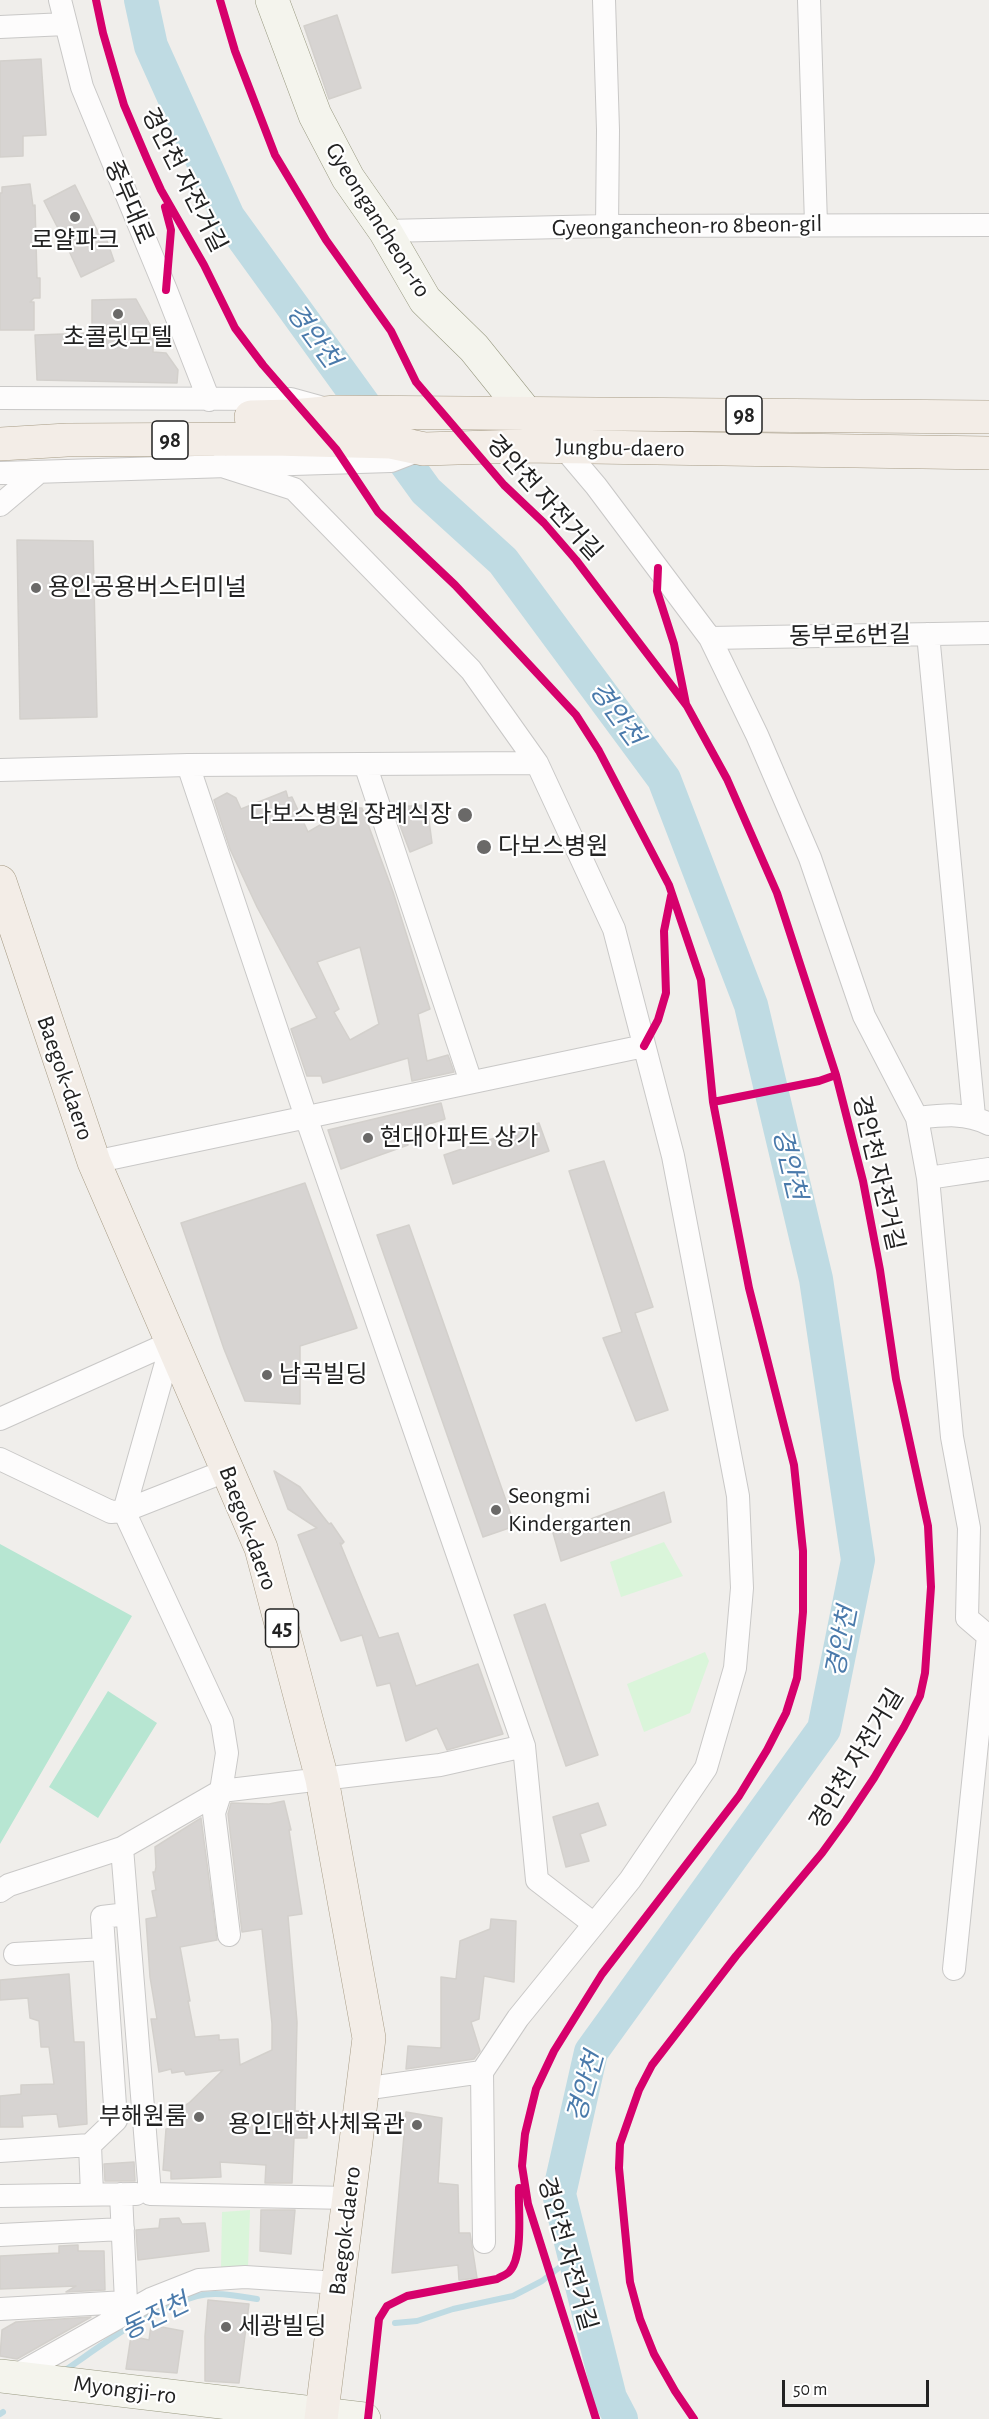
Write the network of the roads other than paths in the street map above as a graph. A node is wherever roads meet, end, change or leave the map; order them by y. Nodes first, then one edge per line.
1 (60, 0) edge
2 (272, 0) edge
3 (604, 0) edge
4 (809, 0) edge
5 (66, 24) junction
6 (0, 27) edge
7 (816, 224) junction
8 (989, 225) edge
9 (607, 226) junction
10 (385, 231) junction
11 (209, 400) junction
12 (4, 402) edge
13 (513, 414) junction
14 (989, 417) edge
15 (66, 430) junction
16 (264, 430) junction
17 (0, 444) edge
18 (563, 447) junction
19 (989, 453) edge
20 (219, 465) junction
21 (39, 472) junction
22 (0, 473) edge
23 (0, 505) edge
24 (989, 633) edge
25 (928, 634) junction
26 (710, 638) junction
27 (537, 763) junction
28 (365, 764) junction
29 (188, 765) junction
30 (0, 770) edge
31 (0, 882) edge
32 (644, 1046) junction
33 (471, 1082) junction
34 (306, 1117) junction
35 (917, 1118) junction
36 (982, 1120) edge
37 (94, 1162) junction
38 (989, 1169) edge
39 (928, 1178) junction
40 (172, 1342) junction
41 (0, 1419) edge
42 (0, 1459) edge
43 (228, 1470) junction
44 (124, 1511) junction
45 (989, 1636) edge
46 (524, 1746) junction
47 (322, 1779) junction
48 (221, 1791) junction
49 (122, 1848) junction
50 (0, 1891) edge
51 (127, 1914) junction
52 (594, 1924) junction
53 (229, 1935) dead end
54 (104, 1949) junction
55 (15, 1954) dead end
56 (954, 1969) dead end
57 (482, 2072) junction
58 (363, 2089) junction
59 (90, 2145) junction
60 (0, 2151) edge
61 (92, 2194) junction
62 (121, 2194) junction
63 (150, 2194) junction
64 (0, 2196) edge
65 (349, 2198) junction
66 (123, 2229) junction
67 (0, 2235) edge
68 (484, 2242) dead end
69 (338, 2283) junction
70 (0, 2308) edge
71 (7, 2376) edge
72 (322, 2416) edge
73 (364, 2419) edge

1 - 5 street, 중부대로
2 - 10 main road, Gyeongancheon-ro
3 - 9 street
4 - 7 street
5 - 6 street
5 - 11 street, 중부대로
7 - 8 street, Gyeongancheon-ro 8beon-gil
7 - 9 street, Gyeongancheon-ro 8beon-gil
9 - 10 street, Gyeongancheon-ro 8beon-gil
10 - 13 main road, Gyeongancheon-ro
11 - 12 street
11 - 16 street
12 - 15 main road, Jungbu-daero / 98
13 - 14 main road, Jungbu-daero / 98
13 - 16 main road, Jungbu-daero / 98
15 - 16 main road, Jungbu-daero / 98
15 - 17 main road, Jungbu-daero / 98
16 - 18 main road, Jungbu-daero / 98
16 - 20 street
18 - 19 main road, Jungbu-daero / 98
18 - 26 street
20 - 21 street
20 - 27 street
21 - 22 street
21 - 23 street
24 - 25 street, 동부로6번길
25 - 26 street, 동부로6번길
25 - 36 street
26 - 35 street
27 - 28 street
27 - 32 street
28 - 29 street
28 - 33 street
29 - 30 street
29 - 34 street
31 - 37 main road, Baegok-daero / 45
32 - 33 street
32 - 52 street
33 - 34 street
34 - 37 street
34 - 46 street
35 - 36 street
35 - 39 street
37 - 40 main road, Baegok-daero / 45
38 - 39 street
39 - 45 street
40 - 41 street
40 - 43 main road, Baegok-daero / 45
40 - 44 street
42 - 44 street
43 - 44 street
43 - 47 main road, Baegok-daero / 45
44 - 48 street
45 - 56 street
46 - 47 street
46 - 52 street
47 - 48 street
47 - 58 main road, Baegok-daero / 45
48 - 49 street
48 - 53 street
49 - 50 street
49 - 51 street
51 - 54 street
51 - 63 street
52 - 57 street
54 - 55 street
54 - 59 street
57 - 58 street
57 - 68 street
58 - 65 main road, Baegok-daero / 45
59 - 60 street
59 - 61 street
61 - 62 street
61 - 64 street
62 - 63 street
62 - 66 street
63 - 65 street
65 - 69 main road, Baegok-daero / 45
66 - 67 street
66 - 70 street
69 - 71 street
69 - 72 main road, Baegok-daero / 45
71 - 72 main road, Myongji-ro
72 - 73 main road, Myongji-ro

